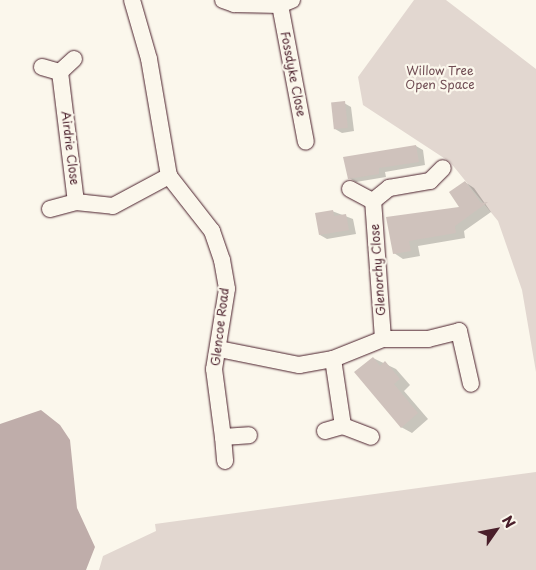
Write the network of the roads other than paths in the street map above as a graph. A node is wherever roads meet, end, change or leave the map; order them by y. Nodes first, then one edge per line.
1 (132, 0) edge
2 (223, 0) edge
3 (286, 2) edge
4 (74, 59) dead end
5 (42, 67) dead end
6 (60, 72) junction
7 (306, 142) dead end
8 (443, 168) dead end
9 (169, 176) junction
10 (350, 189) dead end
11 (372, 201) junction
12 (76, 202) junction
13 (50, 208) dead end
14 (382, 339) junction
15 (219, 349) junction
16 (333, 359) junction
17 (471, 384) dead end
18 (342, 426) junction
19 (325, 431) dead end
20 (249, 435) dead end
21 (223, 437) junction
22 (371, 437) dead end
23 (225, 461) dead end

1 - 9 street, Glencoe Road
2 - 3 street
3 - 7 street, Fossdyke Close
4 - 6 street
5 - 6 street
6 - 12 street, Airdrie Close
8 - 11 street
9 - 12 street, Airdrie Close
9 - 15 street, Glencoe Road
10 - 11 street
11 - 14 street, Glenorchy Close
12 - 13 street
14 - 16 street
14 - 17 street
15 - 16 street
15 - 21 street, Glencoe Road
16 - 18 street
18 - 19 street
18 - 22 street
20 - 21 street
21 - 23 street, Glencoe Road

